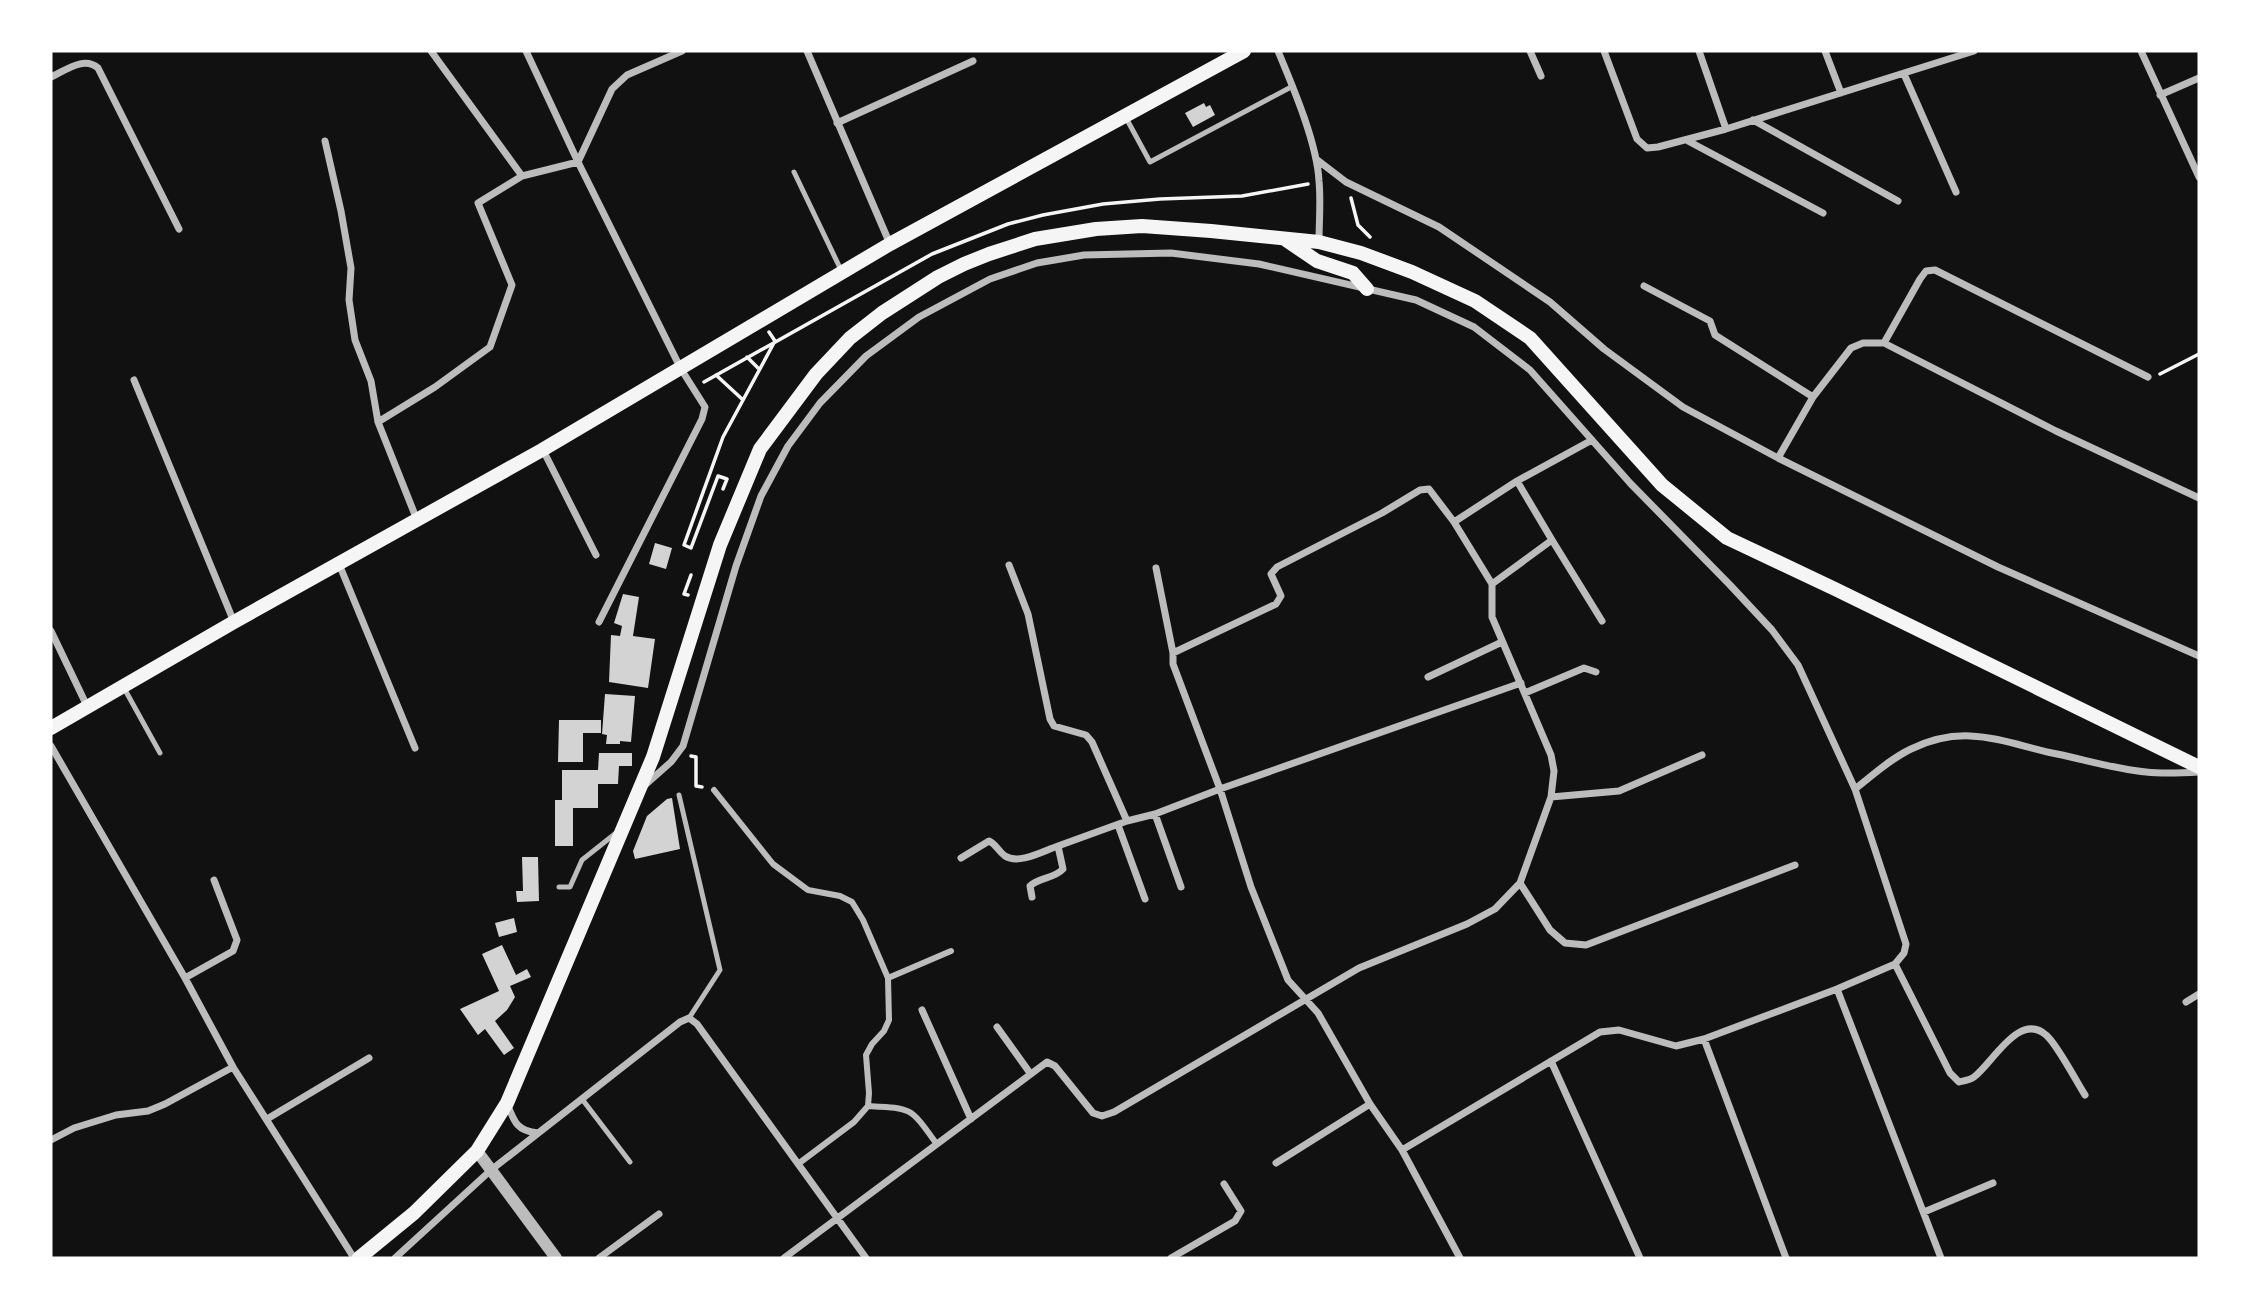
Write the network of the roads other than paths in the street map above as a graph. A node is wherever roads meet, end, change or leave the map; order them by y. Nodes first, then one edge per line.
1 (431, 51) edge
2 (526, 51) edge
3 (682, 51) edge
4 (807, 51) edge
5 (1244, 51) edge
6 (1278, 51) edge
7 (1530, 51) edge
8 (1604, 51) edge
9 (1699, 51) edge
10 (1825, 51) edge
11 (2141, 51) edge
12 (1969, 52) edge
13 (973, 61) dead end
14 (1904, 74) junction
15 (1541, 76) dead end
16 (51, 77) edge
17 (2199, 78) edge
18 (1293, 86) junction
19 (1840, 93) junction
20 (2160, 95) junction
21 (1125, 116) junction
22 (1753, 120) junction
23 (837, 123) junction
24 (1726, 129) junction
25 (325, 141) dead end
26 (1688, 141) junction
27 (1316, 159) junction
28 (578, 162) junction
29 (794, 172) dead end
30 (522, 176) junction
31 (2199, 177) edge
32 (1956, 192) dead end
33 (1898, 201) dead end
34 (1824, 213) dead end
35 (179, 229) dead end
36 (1284, 239) junction
37 (1319, 242) junction
38 (890, 244) junction
39 (842, 273) junction
40 (1644, 286) dead end
41 (1367, 289) junction
42 (1884, 343) junction
43 (681, 369) junction
44 (2148, 377) road end
45 (134, 380) dead end
46 (1813, 397) junction
47 (378, 422) junction
48 (1591, 440) junction
49 (542, 450) junction
50 (1777, 457) junction
51 (1517, 481) junction
52 (2199, 498) edge
53 (417, 520) junction
54 (1454, 522) junction
55 (1552, 540) junction
56 (596, 555) dead end
57 (339, 564) junction
58 (1009, 565) dead end
59 (1156, 568) dead end
60 (1492, 584) junction
61 (1602, 621) dead end
62 (234, 622) junction
63 (599, 622) dead end
64 (51, 631) edge
65 (1502, 642) junction
66 (1173, 653) junction
67 (2199, 656) edge
68 (1596, 672) dead end
69 (1428, 677) dead end
70 (1521, 683) junction
71 (123, 685) junction
72 (1525, 693) junction
73 (87, 706) junction
74 (51, 728) edge
75 (51, 746) edge
76 (415, 748) dead end
77 (160, 752) dead end
78 (1702, 755) dead end
79 (2199, 769) edge
80 (1220, 789) junction
81 (1855, 789) junction
82 (714, 790) road end
83 (639, 791) junction
84 (679, 795) dead end
85 (1551, 797) junction
86 (1155, 814) junction
87 (1127, 821) junction
88 (1118, 825) junction
89 (624, 826) junction
90 (1058, 846) junction
91 (961, 858) dead end
92 (1796, 864) dead end
93 (214, 880) dead end
94 (1520, 883) junction
95 (559, 887) dead end
96 (1181, 887) dead end
97 (1032, 897) dead end
98 (1145, 899) dead end
99 (951, 950) dead end
100 (1895, 964) junction
101 (185, 978) junction
102 (888, 978) junction
103 (1837, 989) junction
104 (2199, 994) edge
105 (1305, 1001) junction
106 (2186, 1002) dead end
107 (922, 1010) dead end
108 (689, 1018) junction
109 (997, 1027) dead end
110 (1704, 1039) junction
111 (369, 1058) dead end
112 (1552, 1060) junction
113 (233, 1067) junction
114 (1030, 1073) junction
115 (2085, 1095) dead end
116 (582, 1099) junction
117 (507, 1103) junction
118 (1370, 1104) junction
119 (867, 1105) junction
120 (267, 1119) junction
121 (971, 1119) junction
122 (538, 1133) junction
123 (51, 1140) edge
124 (936, 1143) junction
125 (1402, 1150) junction
126 (477, 1151) junction
127 (630, 1162) dead end
128 (1276, 1163) dead end
129 (798, 1164) junction
130 (491, 1170) junction
131 (1993, 1183) dead end
132 (1224, 1184) dead end
133 (1924, 1212) junction
134 (659, 1214) dead end
135 (838, 1218) junction
136 (357, 1258) edge
137 (395, 1258) edge
138 (556, 1258) edge
139 (599, 1258) edge
140 (784, 1258) edge
141 (866, 1258) edge
142 (1171, 1258) edge
143 (1460, 1258) edge
144 (1640, 1258) edge
145 (1786, 1258) edge
146 (1941, 1258) edge

1 - 30 street
2 - 28 street
3 - 28 street
4 - 23 street
5 - 21 main road
6 - 18 street
7 - 15 street
8 - 26 street
9 - 24 street
10 - 19 street
11 - 20 street
12 - 14 street
13 - 23 street
14 - 19 street
14 - 32 street
16 - 35 street
17 - 20 street
18 - 21 lane
18 - 27 street
19 - 22 street
20 - 31 street
21 - 38 main road
22 - 24 street
22 - 33 street
23 - 38 street
24 - 26 street
25 - 47 street
26 - 34 street
27 - 37 street
27 - 50 street
28 - 30 street
28 - 43 street
29 - 39 lane
30 - 47 street
36 - 37 main road
36 - 41 main road
36 - 83 main road
37 - 79 main road
38 - 39 main road
39 - 43 main road
40 - 46 street
41 - 48 street
41 - 83 street
42 - 44 street
42 - 46 street
42 - 52 street
43 - 49 main road
43 - 63 street
45 - 62 street
46 - 50 street
47 - 53 street
48 - 51 street
48 - 81 street
49 - 53 main road
49 - 56 street
50 - 67 street
51 - 54 street
51 - 55 street
53 - 57 main road
54 - 60 street
54 - 66 street
55 - 60 street
55 - 61 street
57 - 62 main road
57 - 76 street
58 - 87 street
59 - 66 street
60 - 65 street
62 - 71 main road
64 - 73 street
65 - 69 street
65 - 70 street
66 - 80 street
68 - 72 street
70 - 72 street
70 - 80 street
71 - 73 main road
71 - 77 lane
72 - 85 street
73 - 74 main road
75 - 101 street
78 - 85 street
79 - 81 street
80 - 86 street
80 - 105 street
81 - 100 street
82 - 102 street
83 - 89 main road
84 - 108 lane
85 - 94 street
86 - 87 street
86 - 96 street
87 - 88 street
88 - 90 street
88 - 98 street
89 - 95 lane
89 - 117 main road
90 - 91 street
90 - 97 street
92 - 94 street
93 - 101 street
94 - 105 street
99 - 102 street
100 - 103 street
100 - 115 street
101 - 113 street
102 - 119 street
103 - 110 street
103 - 133 street
104 - 106 street
105 - 114 street
105 - 118 street
107 - 121 street
108 - 116 street
108 - 129 street
109 - 114 street
110 - 112 street
110 - 145 street
111 - 120 street
112 - 125 street
112 - 144 street
113 - 120 street
113 - 123 street
114 - 121 street
116 - 122 street
116 - 127 lane
117 - 122 street
117 - 126 main road
118 - 125 street
118 - 128 street
119 - 124 street
119 - 129 street
120 - 136 street
121 - 124 street
122 - 130 street
124 - 135 street
125 - 143 street
126 - 130 street
126 - 136 main road
129 - 135 street
130 - 137 street
130 - 138 street
131 - 133 street
132 - 142 street
133 - 146 street
134 - 139 street
135 - 140 street
135 - 141 street

